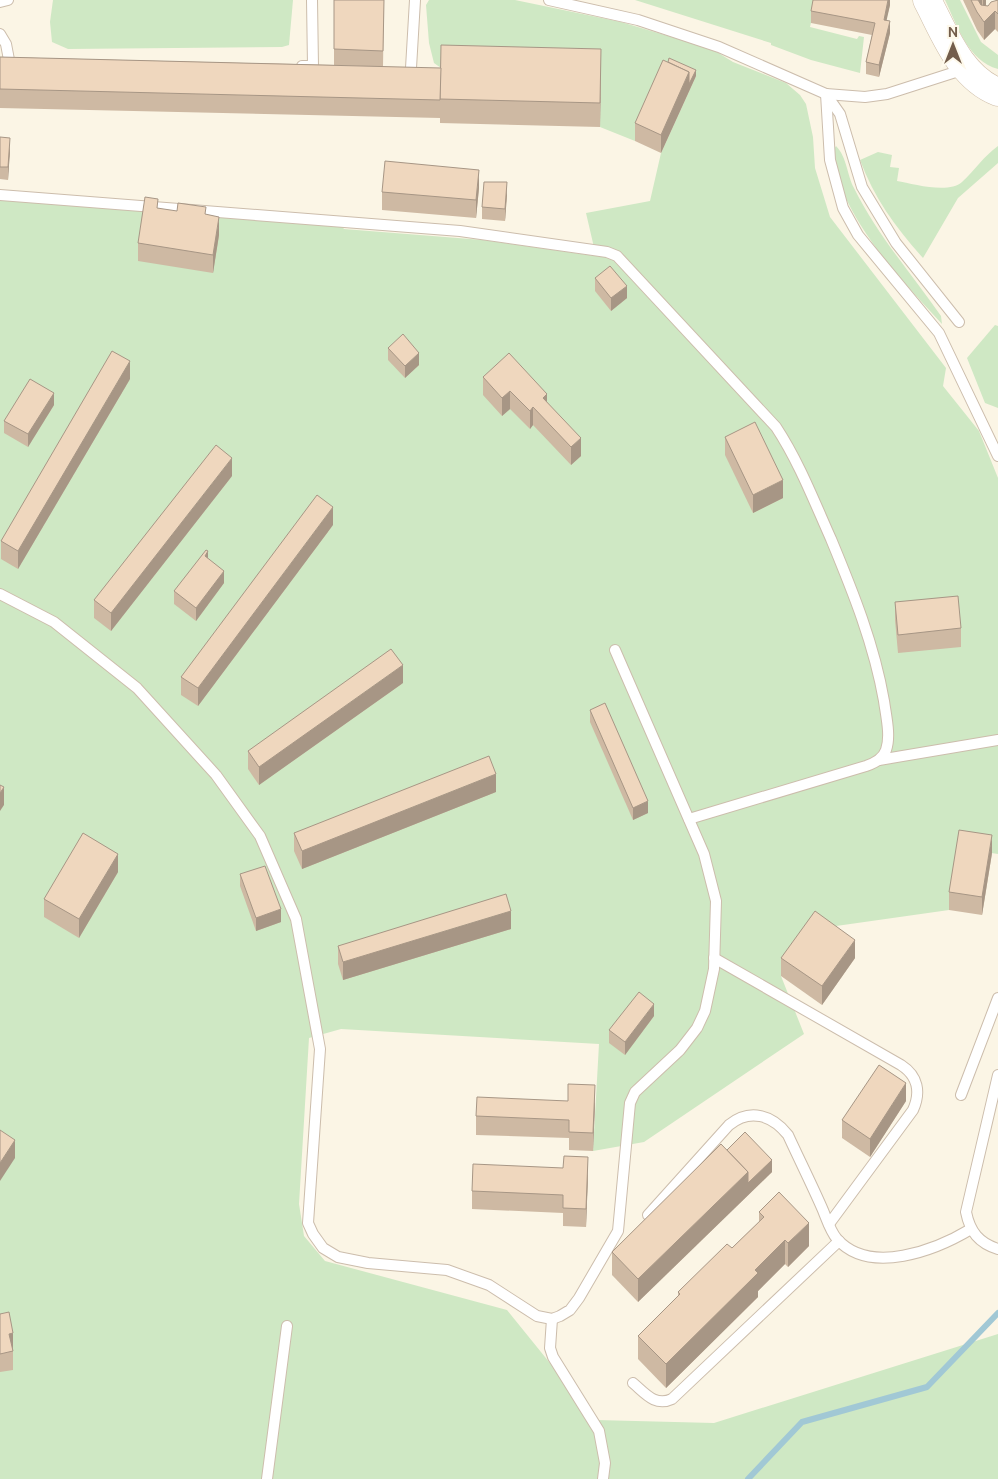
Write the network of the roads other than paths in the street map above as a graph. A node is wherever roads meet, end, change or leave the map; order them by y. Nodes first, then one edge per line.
1 (8, 0) edge
2 (312, 0) edge
3 (415, 0) edge
4 (549, 0) edge
5 (927, 0) edge
6 (0, 2) edge
7 (0, 34) edge
8 (29, 66) edge
9 (294, 66) edge
10 (411, 68) edge
11 (966, 69) junction
12 (998, 92) edge
13 (826, 94) junction
14 (0, 195) edge
15 (959, 322) dead end
16 (998, 456) edge
17 (0, 594) edge
18 (615, 650) dead end
19 (998, 740) edge
20 (880, 760) junction
21 (689, 819) junction
22 (714, 958) junction
23 (998, 998) edge
24 (998, 1075) edge
25 (961, 1095) dead end
26 (648, 1215) edge
27 (829, 1224) junction
28 (971, 1228) junction
29 (839, 1241) junction
30 (998, 1249) edge
31 (552, 1319) junction
32 (287, 1326) dead end
33 (632, 1383) dead end
34 (268, 1479) edge
35 (603, 1479) edge

1 - 6 lane
2 - 9 lane
3 - 10 lane
4 - 13 lane
5 - 11 street
7 - 8 lane
11 - 12 street
11 - 13 lane
13 - 15 lane
13 - 16 lane
14 - 20 lane
17 - 31 lane
18 - 21 lane
19 - 20 lane
20 - 21 lane
21 - 22 lane
22 - 27 lane
22 - 31 lane
23 - 25 lane
24 - 28 lane
26 - 27 lane
27 - 29 lane
28 - 29 lane
28 - 30 lane
29 - 33 lane
31 - 35 lane
32 - 34 lane

